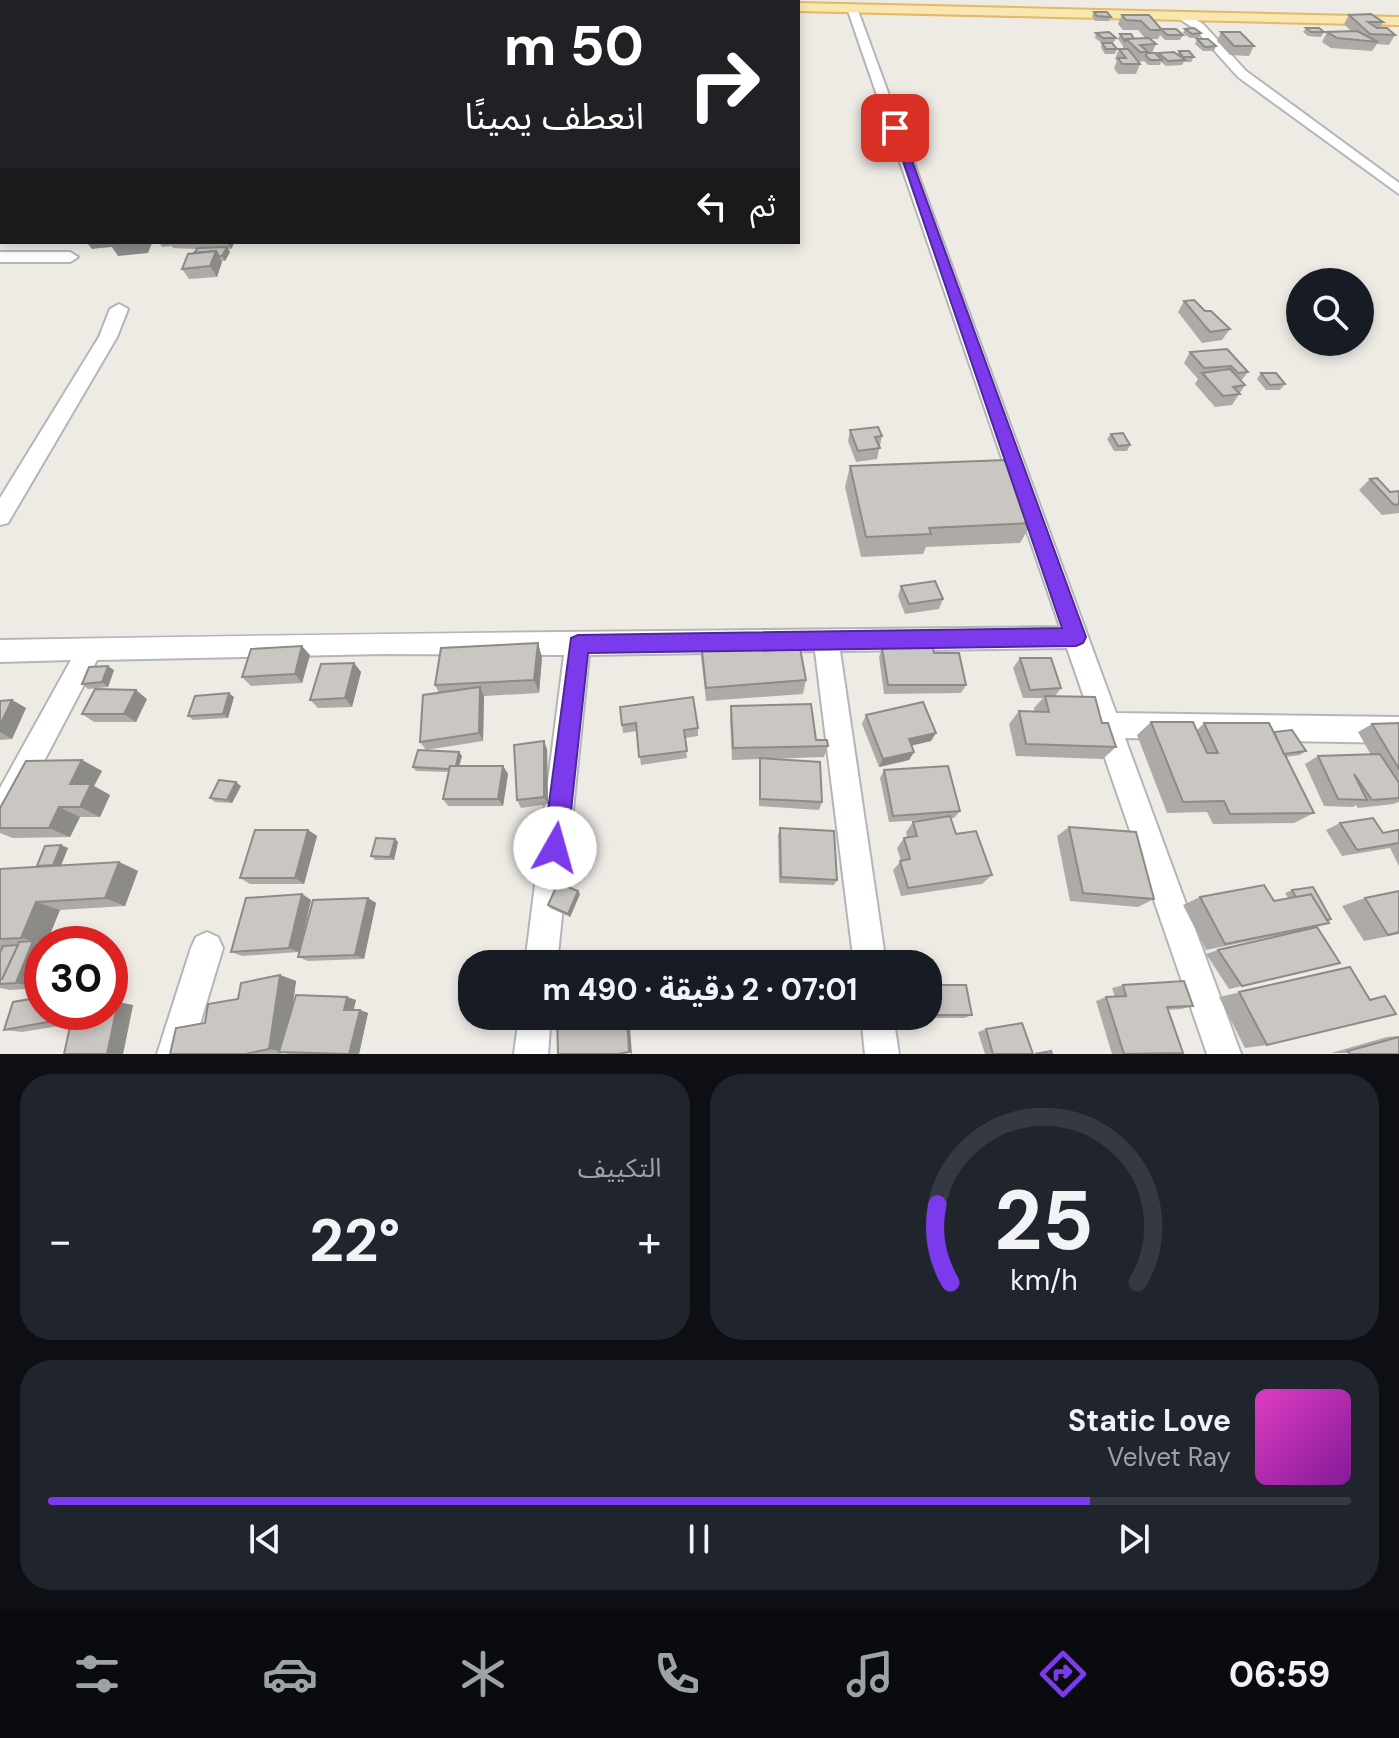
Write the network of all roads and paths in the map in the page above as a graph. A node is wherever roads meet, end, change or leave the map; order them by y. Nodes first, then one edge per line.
1 (1190, 0) edge
2 (1004, 6) edge
3 (800, 7) edge
4 (852, 8) junction
5 (1189, 16) junction
6 (1399, 21) edge
7 (1399, 190) edge
8 (0, 257) edge
9 (70, 257) dead end
10 (119, 309) dead end
11 (0, 517) edge
12 (1076, 637) junction
13 (826, 640) junction
14 (578, 644) junction
15 (0, 651) edge
16 (89, 651) junction
17 (1106, 725) junction
18 (1399, 730) edge
19 (0, 816) edge
20 (207, 948) dead end
21 (543, 950) edge
22 (868, 950) edge
23 (534, 1030) edge
24 (879, 1030) edge
25 (174, 1054) edge
26 (531, 1054) edge
27 (882, 1054) edge
28 (1224, 1054) edge

1 - 5 street
2 - 4 main road
2 - 5 main road
3 - 4 main road
4 - 12 street
5 - 6 main road
5 - 7 street
8 - 9 street
10 - 11 street
12 - 13 street
12 - 17 street
13 - 14 street
13 - 22 street
14 - 16 street
14 - 21 street
15 - 16 street
16 - 19 street
17 - 18 street
17 - 28 street
20 - 25 street
23 - 26 street
24 - 27 street

